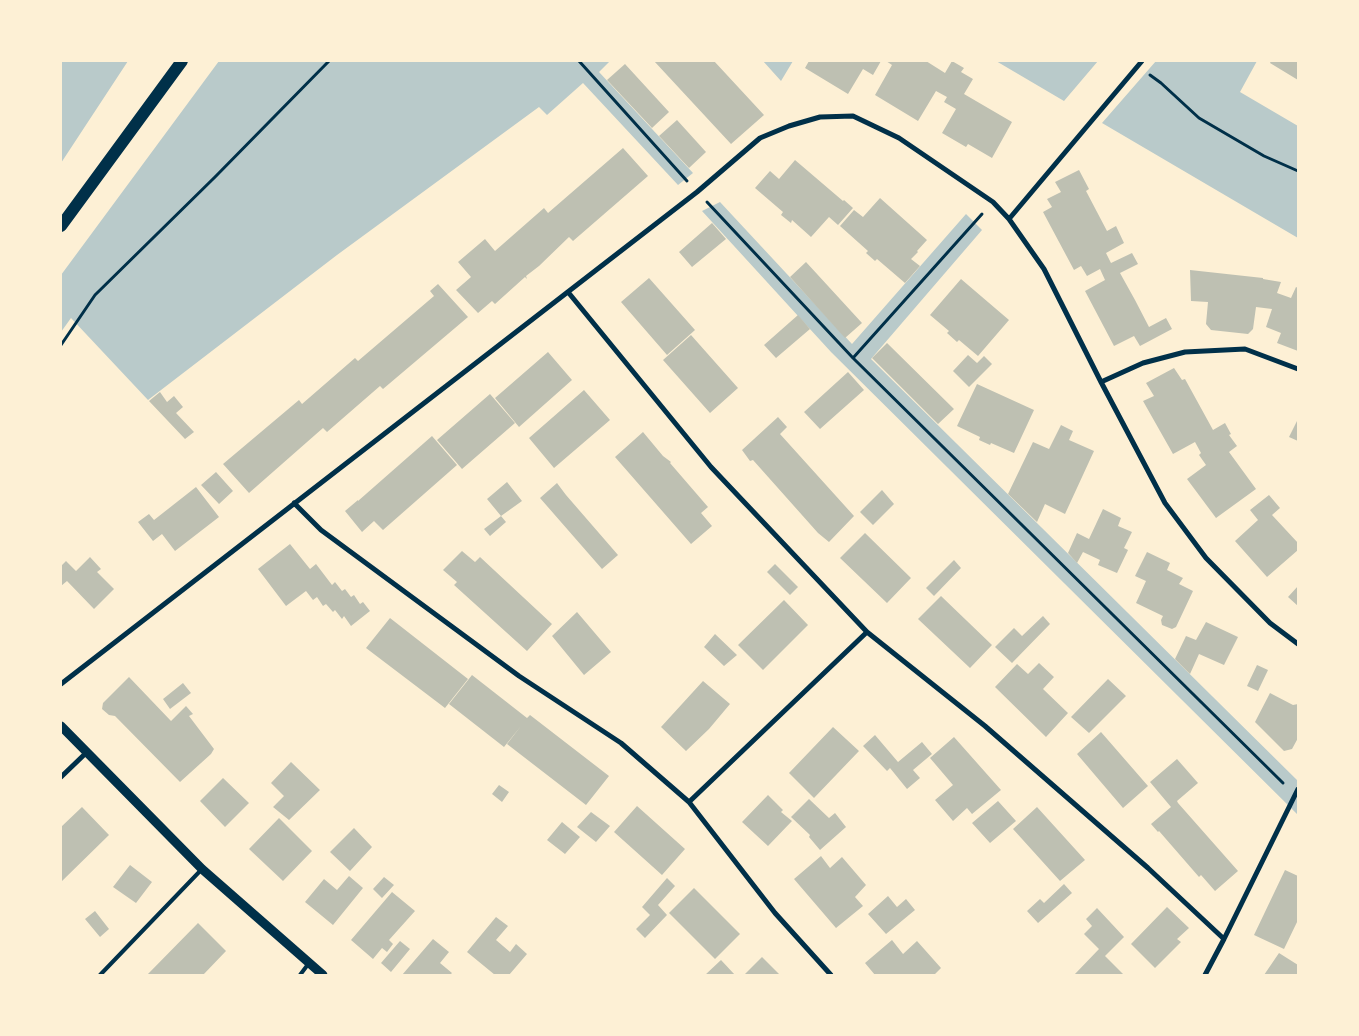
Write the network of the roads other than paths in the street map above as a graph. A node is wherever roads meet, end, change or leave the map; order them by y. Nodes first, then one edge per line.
1 (182, 61) edge
2 (1142, 61) edge
3 (1009, 219) junction
4 (61, 226) edge
5 (568, 292) junction
6 (1298, 368) edge
7 (1101, 382) junction
8 (294, 503) junction
9 (867, 632) junction
10 (1298, 644) edge
11 (61, 684) edge
12 (61, 726) edge
13 (87, 752) junction
14 (61, 777) edge
15 (1298, 789) edge
16 (689, 802) junction
17 (202, 869) junction
18 (1224, 940) junction
19 (309, 963) junction
20 (100, 975) edge
21 (300, 975) edge
22 (323, 975) edge
23 (831, 975) edge
24 (1205, 975) edge

1 - 4 main road
2 - 3 street
3 - 5 street
3 - 7 street
5 - 8 street
5 - 9 street
6 - 7 street
7 - 10 street
8 - 11 street
8 - 16 street
9 - 16 street
9 - 18 street
12 - 13 street
13 - 14 street
13 - 17 street
15 - 18 street
16 - 23 street
17 - 19 street
17 - 20 lane
18 - 24 street
19 - 21 lane
19 - 22 street

